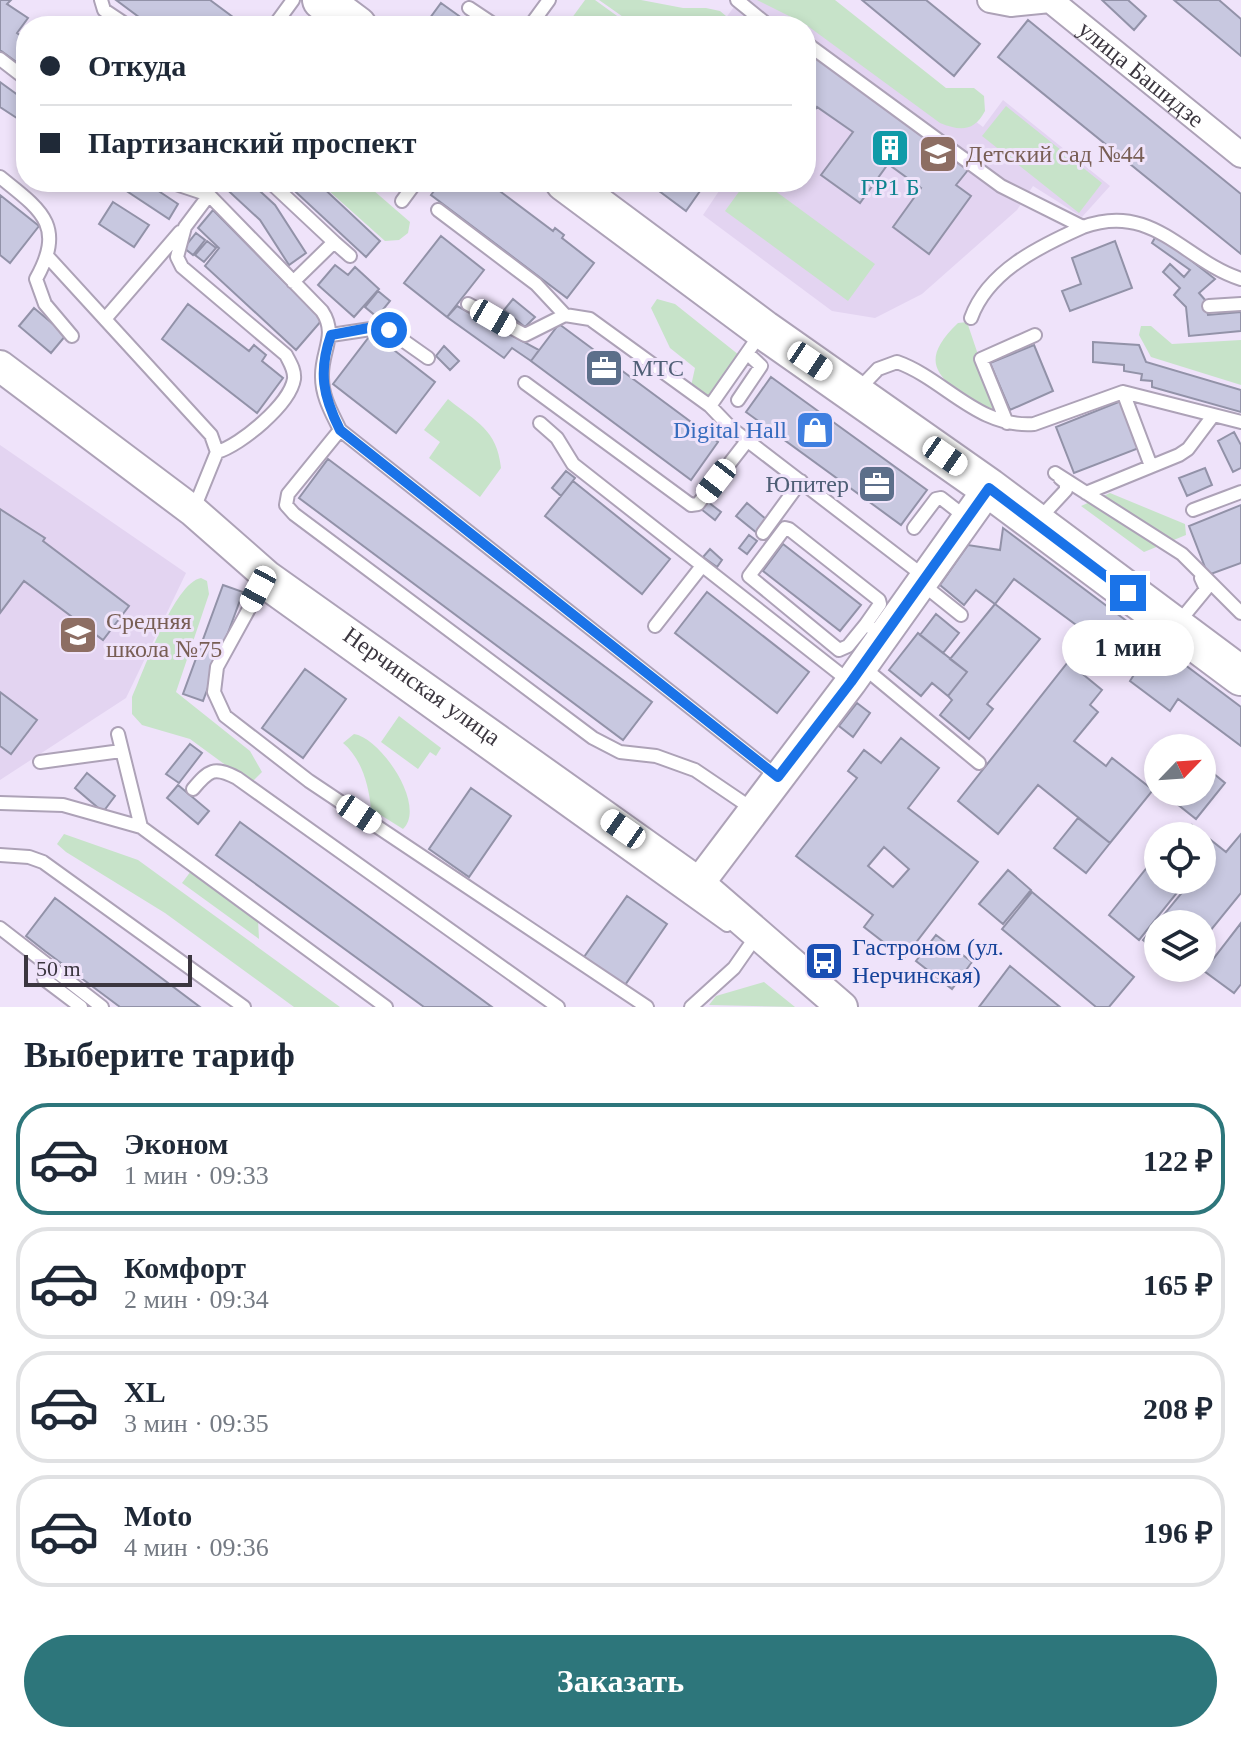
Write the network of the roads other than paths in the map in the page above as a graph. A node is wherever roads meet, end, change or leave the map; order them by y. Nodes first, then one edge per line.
1 (101, 0) edge
2 (322, 0) edge
3 (737, 0) edge
4 (990, 0) edge
5 (1050, 0) edge
6 (469, 8) dead end
7 (113, 16) edge
8 (344, 16) edge
9 (481, 16) edge
10 (757, 16) edge
11 (816, 50) edge
12 (0, 59) edge
13 (16, 71) edge
14 (1241, 155) edge
15 (0, 177) edge
16 (16, 190) edge
17 (19, 192) edge
18 (200, 192) edge
19 (281, 192) edge
20 (409, 192) edge
21 (577, 192) edge
22 (209, 195) junction
23 (402, 201) dead end
24 (438, 210) dead end
25 (185, 227) junction
26 (1083, 227) junction
27 (334, 242) junction
28 (350, 256) dead end
29 (48, 257) junction
30 (1241, 279) edge
31 (293, 282) junction
32 (468, 304) dead end
33 (1241, 304) edge
34 (1209, 306) dead end
35 (565, 315) junction
36 (971, 318) dead end
37 (105, 319) junction
38 (331, 335) junction
39 (1035, 335) dead end
40 (72, 336) dead end
41 (756, 341) junction
42 (428, 358) dead end
43 (0, 366) edge
44 (525, 383) dead end
45 (1123, 392) junction
46 (856, 393) junction
47 (738, 400) dead end
48 (710, 406) junction
49 (1212, 417) junction
50 (1241, 422) edge
51 (540, 423) dead end
52 (1007, 423) junction
53 (340, 430) junction
54 (747, 441) junction
55 (217, 452) junction
56 (1151, 466) junction
57 (801, 481) junction
58 (989, 488) junction
59 (1241, 492) edge
60 (1086, 493) junction
61 (1193, 510) dead end
62 (193, 511) junction
63 (968, 519) junction
64 (1036, 522) junction
65 (914, 528) dead end
66 (763, 533) dead end
67 (1182, 554) junction
68 (702, 566) junction
69 (923, 580) junction
70 (263, 583) junction
71 (1241, 613) edge
72 (961, 615) dead end
73 (655, 626) dead end
74 (1174, 628) junction
75 (874, 630) junction
76 (856, 674) junction
77 (1241, 676) edge
78 (118, 734) dead end
79 (121, 751) junction
80 (40, 762) dead end
81 (979, 763) dead end
82 (778, 777) junction
83 (193, 789) dead end
84 (0, 803) edge
85 (754, 810) junction
86 (141, 827) junction
87 (0, 855) edge
88 (699, 883) junction
89 (0, 928) edge
90 (755, 938) junction
91 (44, 979) dead end
92 (644, 1006) edge
93 (81, 1007) edge
94 (102, 1007) edge
95 (244, 1007) edge
96 (386, 1007) edge
97 (558, 1007) edge
98 (691, 1007) edge
99 (842, 1007) edge

1 - 7 lane
2 - 8 main road
3 - 10 lane
4 - 5 street, улица Башидзе
5 - 14 street, улица Башидзе
6 - 9 lane
11 - 26 lane
12 - 13 lane
15 - 16 lane
17 - 29 lane
18 - 22 lane
19 - 27 lane
20 - 23 lane
21 - 41 main road
22 - 25 lane
22 - 31 lane
24 - 35 lane
25 - 37 lane
25 - 55 lane
26 - 30 lane
26 - 36 lane
27 - 28 lane
27 - 31 lane
29 - 37 lane
29 - 40 lane
31 - 38 lane
32 - 35 lane
33 - 34 lane
35 - 48 lane
37 - 55 lane
38 - 42 lane
38 - 53 lane
39 - 52 lane
41 - 46 main road
41 - 47 lane
41 - 48 lane
43 - 62 street, Нерчинская улица
44 - 54 lane
45 - 49 lane
45 - 52 lane
45 - 56 lane
46 - 52 lane
46 - 58 main road
48 - 54 lane
49 - 50 lane
49 - 56 lane
51 - 68 lane
53 - 82 lane
53 - 85 lane
54 - 57 lane
55 - 62 lane
56 - 60 lane
57 - 66 lane
57 - 69 lane
58 - 63 street
58 - 64 main road
59 - 61 lane
60 - 64 lane
60 - 67 lane
62 - 70 street, Нерчинская улица
63 - 65 lane
63 - 69 street
64 - 74 main road
67 - 71 lane
67 - 74 lane
68 - 73 lane
68 - 76 lane
69 - 72 lane
69 - 75 street
70 - 88 street, Нерчинская улица
70 - 90 lane
70 - 92 lane
74 - 77 main road
75 - 75 lane
75 - 76 street
76 - 81 lane
76 - 82 street
78 - 79 lane
79 - 80 lane
79 - 86 lane
82 - 85 street
83 - 97 lane
84 - 86 lane
85 - 88 street
86 - 96 lane
87 - 95 lane
88 - 90 street, Нерчинская улица
89 - 94 lane
90 - 98 lane
90 - 99 street, Нерчинская улица
91 - 93 lane

